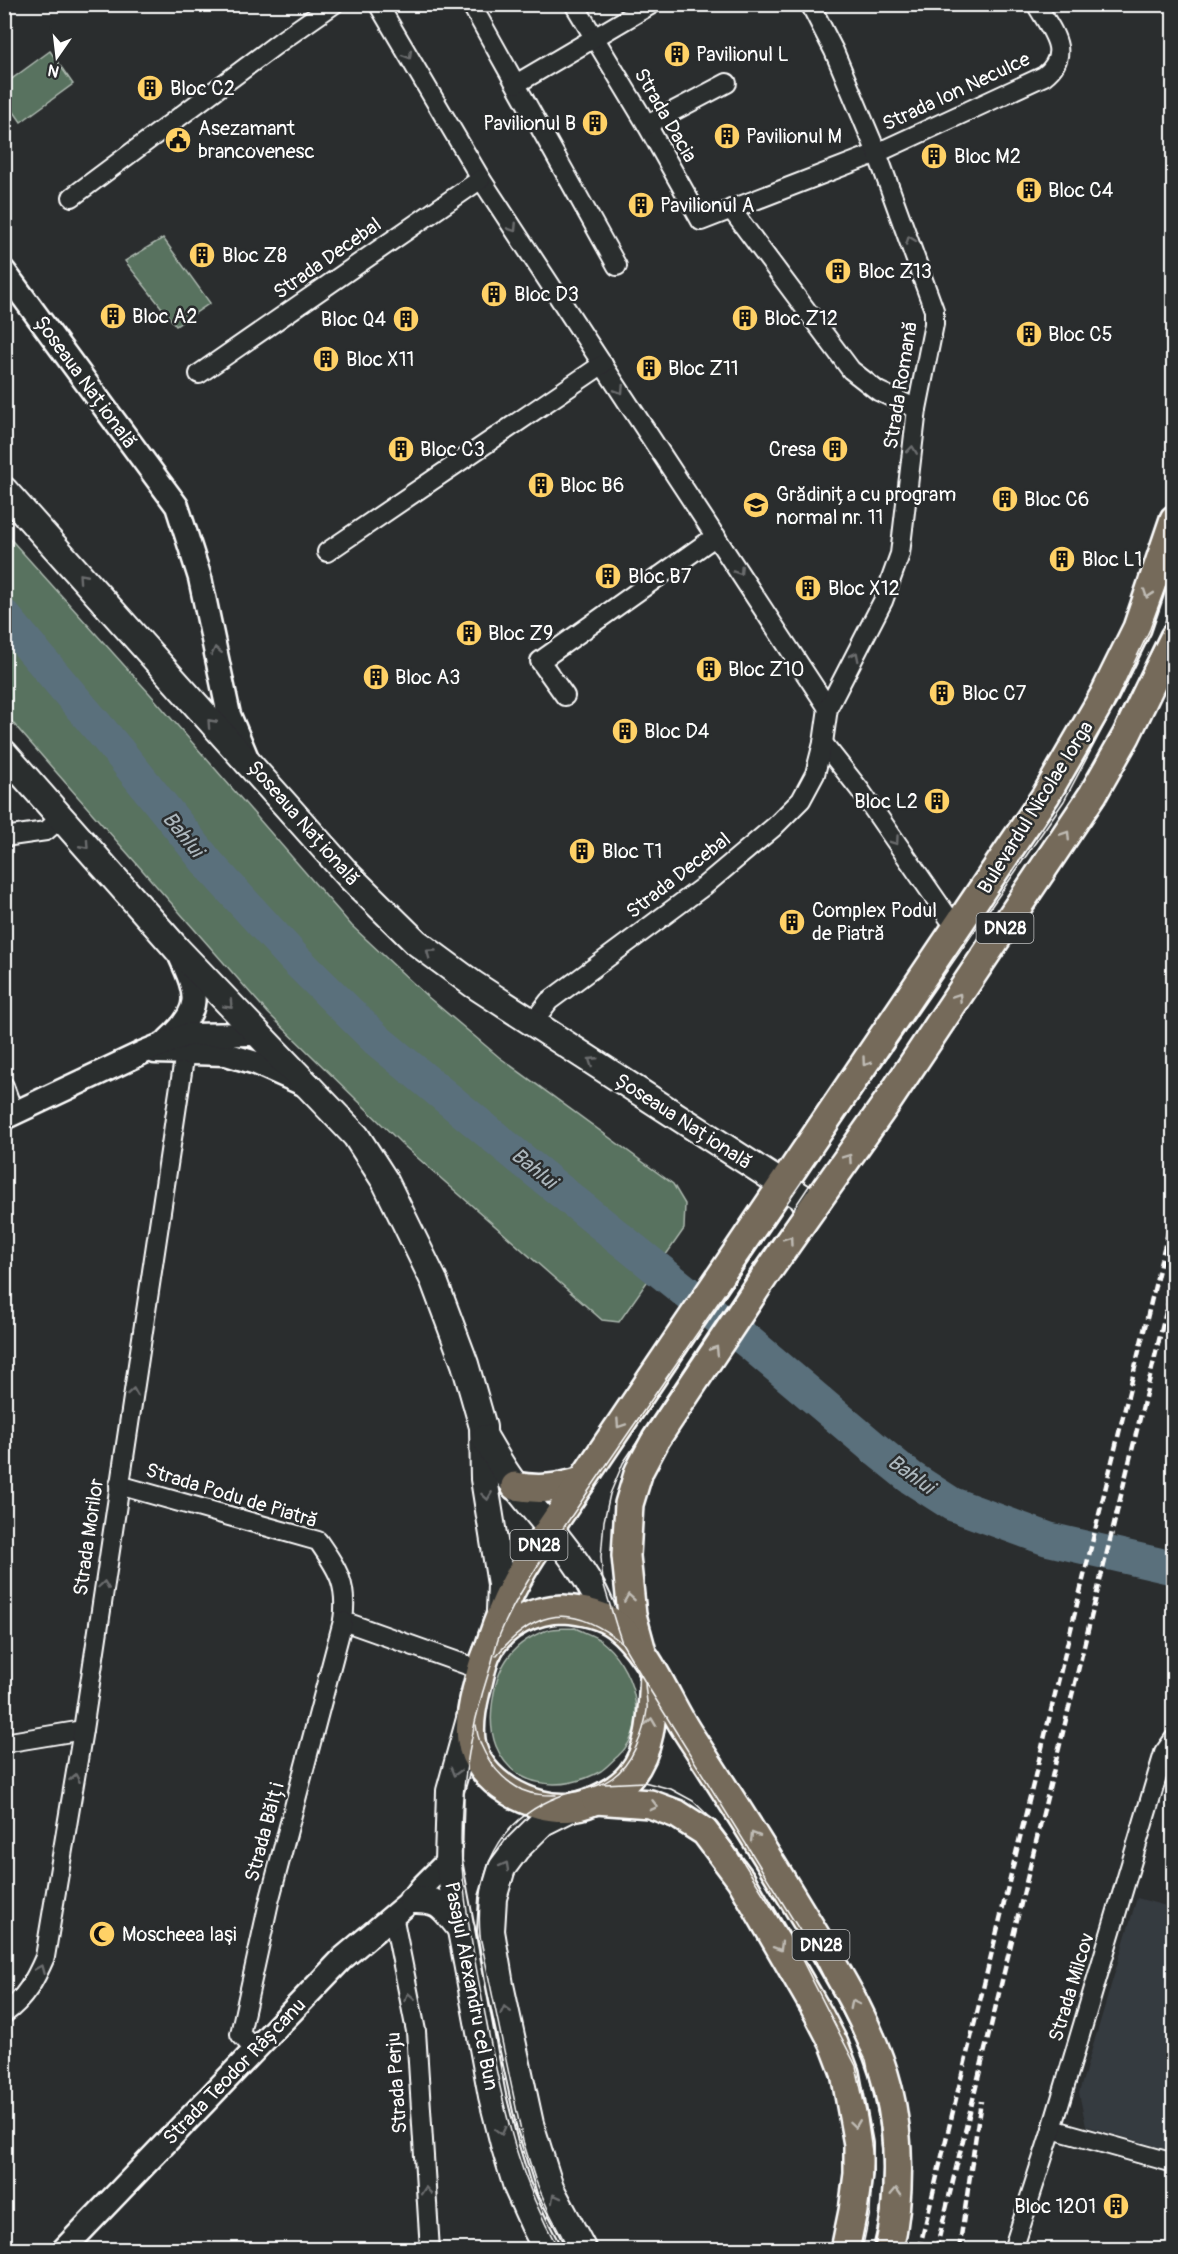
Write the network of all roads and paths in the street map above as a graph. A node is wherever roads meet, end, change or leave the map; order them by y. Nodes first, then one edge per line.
1 (334, 4) edge
2 (378, 4) edge
3 (471, 4) edge
4 (574, 4) edge
5 (651, 4) edge
6 (810, 4) edge
7 (1036, 4) edge
8 (594, 38) junction
9 (727, 83) dead end
10 (516, 84) junction
11 (647, 126) junction
12 (877, 153) junction
13 (480, 179) junction
14 (72, 197) dead end
15 (731, 209) junction
16 (617, 266) dead end
17 (4, 271) edge
18 (603, 364) junction
19 (199, 374) dead end
20 (917, 409) junction
21 (4, 490) edge
22 (1173, 519) edge
23 (716, 536) junction
24 (327, 552) dead end
25 (1173, 637) edge
26 (565, 696) dead end
27 (828, 708) junction
28 (823, 743) junction
29 (4, 753) edge
30 (250, 767) junction
31 (61, 818) junction
32 (4, 837) edge
33 (960, 924) junction
34 (177, 949) junction
35 (533, 1022) junction
36 (256, 1034) junction
37 (155, 1048) junction
38 (185, 1052) junction
39 (4, 1086) edge
40 (310, 1087) junction
41 (9, 1116) edge
42 (782, 1184) junction
43 (814, 1205) junction
44 (484, 1437) junction
45 (582, 1481) junction
46 (118, 1485) junction
47 (515, 1485) junction
48 (550, 1528) junction
49 (500, 1611) junction
50 (605, 1618) junction
51 (343, 1621) junction
52 (485, 1660) junction
53 (648, 1664) junction
54 (471, 1716) junction
55 (83, 1730) junction
56 (1173, 1739) edge
57 (4, 1743) edge
58 (583, 1804) junction
59 (448, 1861) junction
60 (403, 1907) junction
61 (461, 1929) junction
62 (4, 2014) edge
63 (255, 2050) junction
64 (1052, 2129) junction
65 (1173, 2163) edge
66 (63, 2250) edge
67 (430, 2250) edge
68 (547, 2250) edge
69 (583, 2250) edge
70 (845, 2250) edge
71 (889, 2250) edge
72 (1013, 2250) edge

1 - 14 street
2 -> 13 street
3 - 10 street
4 - 8 street, Strada Dacia
5 - 8 street
6 - 12 street, Strada Romană
7 - 12 street, Strada Ion Neculce
8 - 10 street
8 - 11 street, Strada Dacia
9 - 11 street
10 - 16 street
11 - 15 street, Strada Dacia
12 - 15 street, Strada Dacia
20 -> 12 street, Strada Romană
13 -> 18 street
13 - 19 street, Strada Decebal
15 - 20 street
30 -> 17 street, Șoseaua Națională
18 -> 23 street
18 - 24 street
27 -> 20 street, Strada Romană
30 -> 21 main road
22 -> 33 main road, Bulevardul Nicolae Iorga / DN28
23 - 26 street
23 -> 27 street
43 -> 25 main road, Bulevardul Nicolae Iorga / DN28
27 - 28 street, Strada Decebal
28 -> 33 street
28 - 35 street, Strada Decebal
29 - 31 main road
35 -> 30 main road, Șoseaua Națională
31 - 32 street
31 -> 34 main road
33 -> 42 main road, Bulevardul Nicolae Iorga / DN28
34 -> 36 main road
34 - 37 street
42 -> 35 main road, Șoseaua Națională
36 - 37 street
36 - 40 main road
37 - 38 street
37 - 41 street
38 - 40 street
46 -> 38 street, Strada Morilor
39 - 41 street
40 - 44 main road
42 - 43 main road, Șoseaua Națională
42 -> 45 main road, Bulevardul Nicolae Iorga / DN28
53 -> 43 main road, Bulevardul Nicolae Iorga / DN28
44 - 47 main road
44 -> 49 main road
45 - 47 main road
45 - 48 main road, DN28
46 - 51 street, Strada Podu de Piatră
55 -> 46 street, Strada Morilor
47 - 48 main road
48 - 49 main road, DN28
48 - 50 main road
49 - 52 main road, DN28
50 - 52 main road, DN28
50 - 53 main road, DN28
51 - 52 street
51 - 63 street, Strada Bălți
52 - 54 main road, DN28
58 -> 53 main road, DN28
71 -> 53 main road, DN28
54 - 58 main road, DN28
54 -> 59 main road, Pasajul Alexandru cel Bun
55 - 57 street
62 -> 55 street, Strada Morilor
56 - 64 street, Strada Milcov
69 -> 58 main road, Pasajul Alexandru cel Bun
58 -> 70 main road, DN28
59 - 60 street, Strada Teodor Râșcanu
59 - 61 main road, Pasajul Alexandru cel Bun
60 - 61 main road
60 - 63 street, Strada Teodor Râșcanu
67 -> 60 street, Strada Perju
61 -> 68 main road, Pasajul Alexandru cel Bun
63 - 66 street, Strada Teodor Râșcanu
64 - 65 street
64 - 72 street, Strada Milcov

